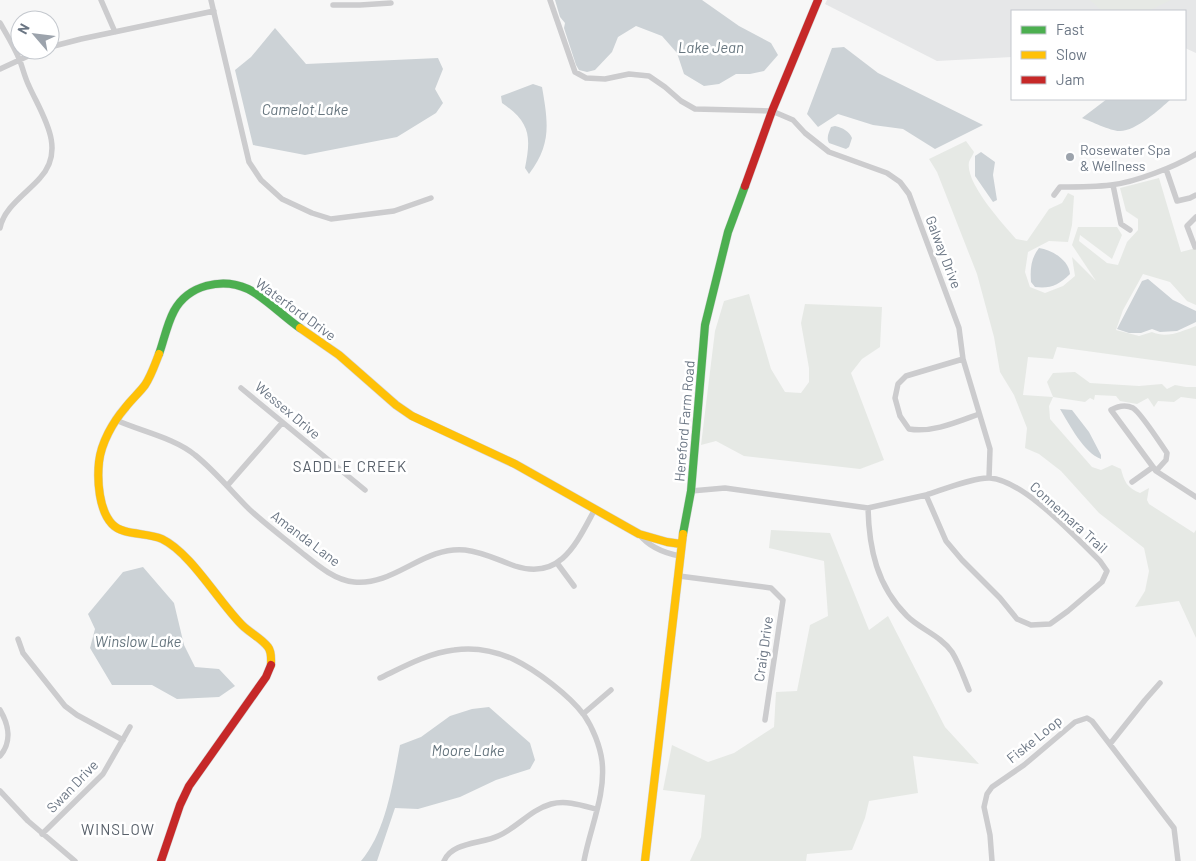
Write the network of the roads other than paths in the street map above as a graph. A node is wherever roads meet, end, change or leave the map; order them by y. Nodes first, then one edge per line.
1 (101, 0) edge
2 (212, 0) edge
3 (550, 0) edge
4 (818, 0) edge
5 (391, 2) dead end
6 (359, 3) edge
7 (333, 5) dead end
8 (214, 12) junction
9 (0, 23) edge
10 (115, 32) junction
11 (10, 42) edge
12 (60, 45) edge
13 (17, 60) edge
14 (19, 60) edge
15 (0, 69) edge
16 (772, 111) junction
17 (1196, 154) edge
18 (1166, 169) junction
19 (1113, 185) junction
20 (1054, 195) dead end
21 (1196, 195) edge
22 (431, 198) dead end
23 (1196, 217) edge
24 (0, 228) edge
25 (1130, 230) dead end
26 (1195, 247) edge
27 (963, 359) junction
28 (241, 388) dead end
29 (980, 414) junction
30 (116, 420) junction
31 (282, 423) junction
32 (1154, 469) junction
33 (990, 478) junction
34 (1132, 482) dead end
35 (227, 486) junction
36 (364, 490) dead end
37 (691, 491) junction
38 (926, 495) junction
39 (1196, 497) edge
40 (595, 508) junction
41 (868, 508) junction
42 (654, 542) junction
43 (682, 544) junction
44 (680, 556) junction
45 (557, 562) junction
46 (679, 576) junction
47 (574, 586) dead end
48 (18, 639) dead end
49 (380, 678) dead end
50 (1160, 683) dead end
51 (611, 690) dead end
52 (969, 690) dead end
53 (0, 710) edge
54 (583, 714) junction
55 (765, 720) dead end
56 (130, 726) dead end
57 (123, 740) junction
58 (1110, 744) junction
59 (0, 756) edge
60 (0, 791) edge
61 (596, 809) junction
62 (42, 834) junction
63 (75, 861) edge
64 (161, 861) edge
65 (444, 861) edge
66 (584, 861) edge
67 (645, 861) edge
68 (992, 861) edge
69 (1178, 861) edge

1 - 10 street
2 - 8 street
3 - 16 street
4 - 16 street, Hereford Farm Road
5 - 6 street
6 - 7 street
8 - 10 street
8 - 22 street
9 - 11 street
10 - 12 street
13 - 15 street
14 - 24 street
16 - 27 street, Galway Drive
16 - 37 street, Hereford Farm Road
17 - 18 street
18 - 19 street
18 - 21 street
19 - 20 street
19 - 25 street
23 - 26 street
27 - 29 street, Galway Drive
27 - 29 street
28 - 31 street, Wessex Drive
29 - 33 street, Galway Drive
30 - 35 street, Amanda Lane
30 - 40 street, Waterford Drive
30 - 64 street, Waterford Drive
31 - 35 street
31 - 36 street, Wessex Drive
32 - 32 street
32 - 34 street
32 - 39 street
33 - 38 street
33 - 38 street, Connemara Trail
35 - 45 street, Amanda Lane
37 - 41 street
37 - 43 street, Hereford Farm Road
38 - 41 street
40 - 42 street, Waterford Drive
40 - 45 street
41 - 52 street
42 - 43 street, Waterford Drive
42 - 44 street, Waterford Drive
43 - 44 street, Hereford Farm Road
44 - 46 street, Hereford Farm Road
45 - 47 street
46 - 55 street, Craig Drive
46 - 67 street, Hereford Farm Road
48 - 57 street
49 - 54 street
50 - 58 street
51 - 54 street
53 - 59 street
54 - 61 street
56 - 57 street, Swan Drive
57 - 62 street, Swan Drive
58 - 68 street, Fiske Loop
58 - 69 street, Fiske Loop
60 - 62 street
61 - 65 street
61 - 66 street
62 - 63 street

